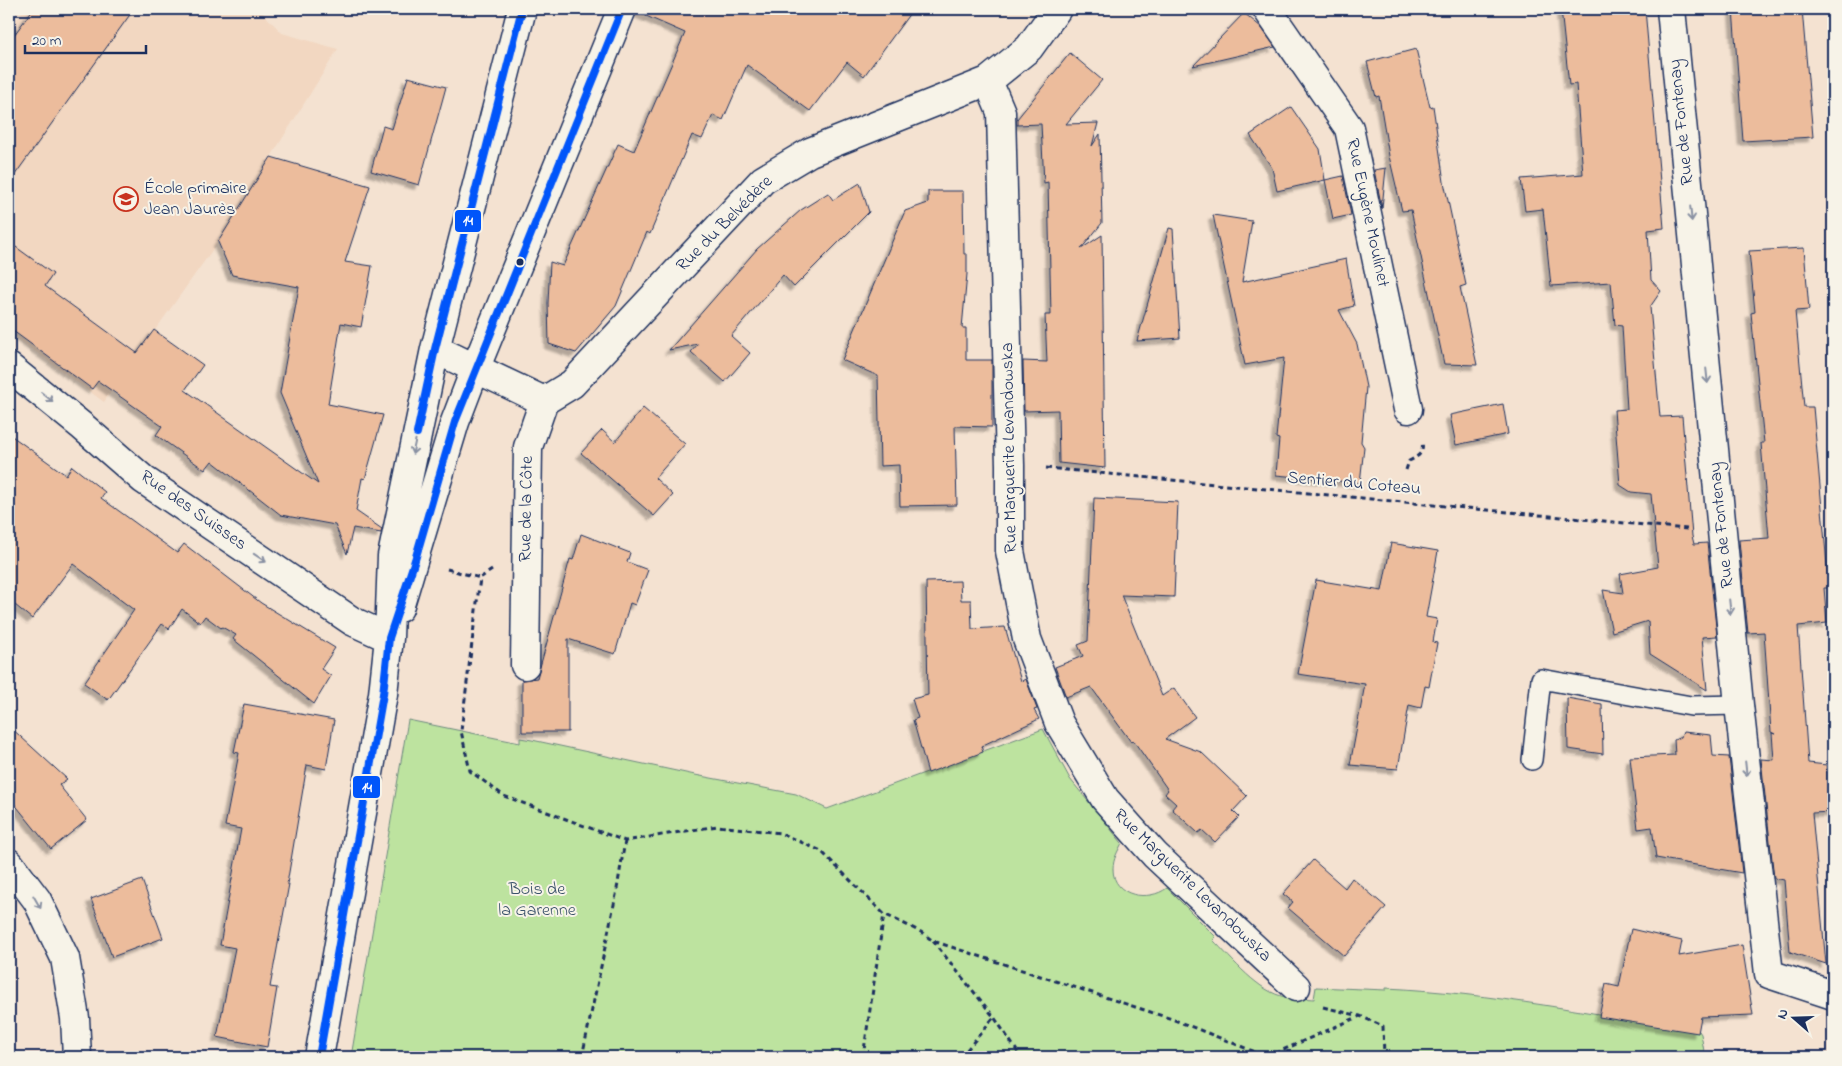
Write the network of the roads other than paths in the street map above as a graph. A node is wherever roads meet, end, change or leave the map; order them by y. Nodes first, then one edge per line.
1 (522, 9) edge
2 (622, 9) edge
3 (1057, 9) edge
4 (1267, 9) edge
5 (1670, 9) edge
6 (988, 81) junction
7 (435, 348) junction
8 (9, 367) edge
9 (476, 367) junction
10 (544, 402) junction
11 (1408, 409) dead end
12 (389, 638) junction
13 (525, 665) dead end
14 (1739, 705) junction
15 (1532, 760) dead end
16 (9, 863) edge
17 (1296, 987) dead end
18 (1833, 996) edge
19 (77, 1057) edge
20 (319, 1057) edge

1 - 7 street
2 - 9 street
3 - 6 street, Rue du Belvédère
4 - 11 street, Rue Eugène Moulinet
5 -> 14 street, Rue de Fontenay
6 - 10 street, Rue du Belvédère
6 - 17 street, Rue Marguerite Levandowska
7 - 9 street
7 -> 12 street
8 -> 12 street, Rue des Suisses
9 - 10 street
9 - 12 street
10 - 13 street, Rue de la Côte
12 - 20 street
14 - 15 lane
14 -> 18 street, Rue de Fontenay
16 -> 19 street

